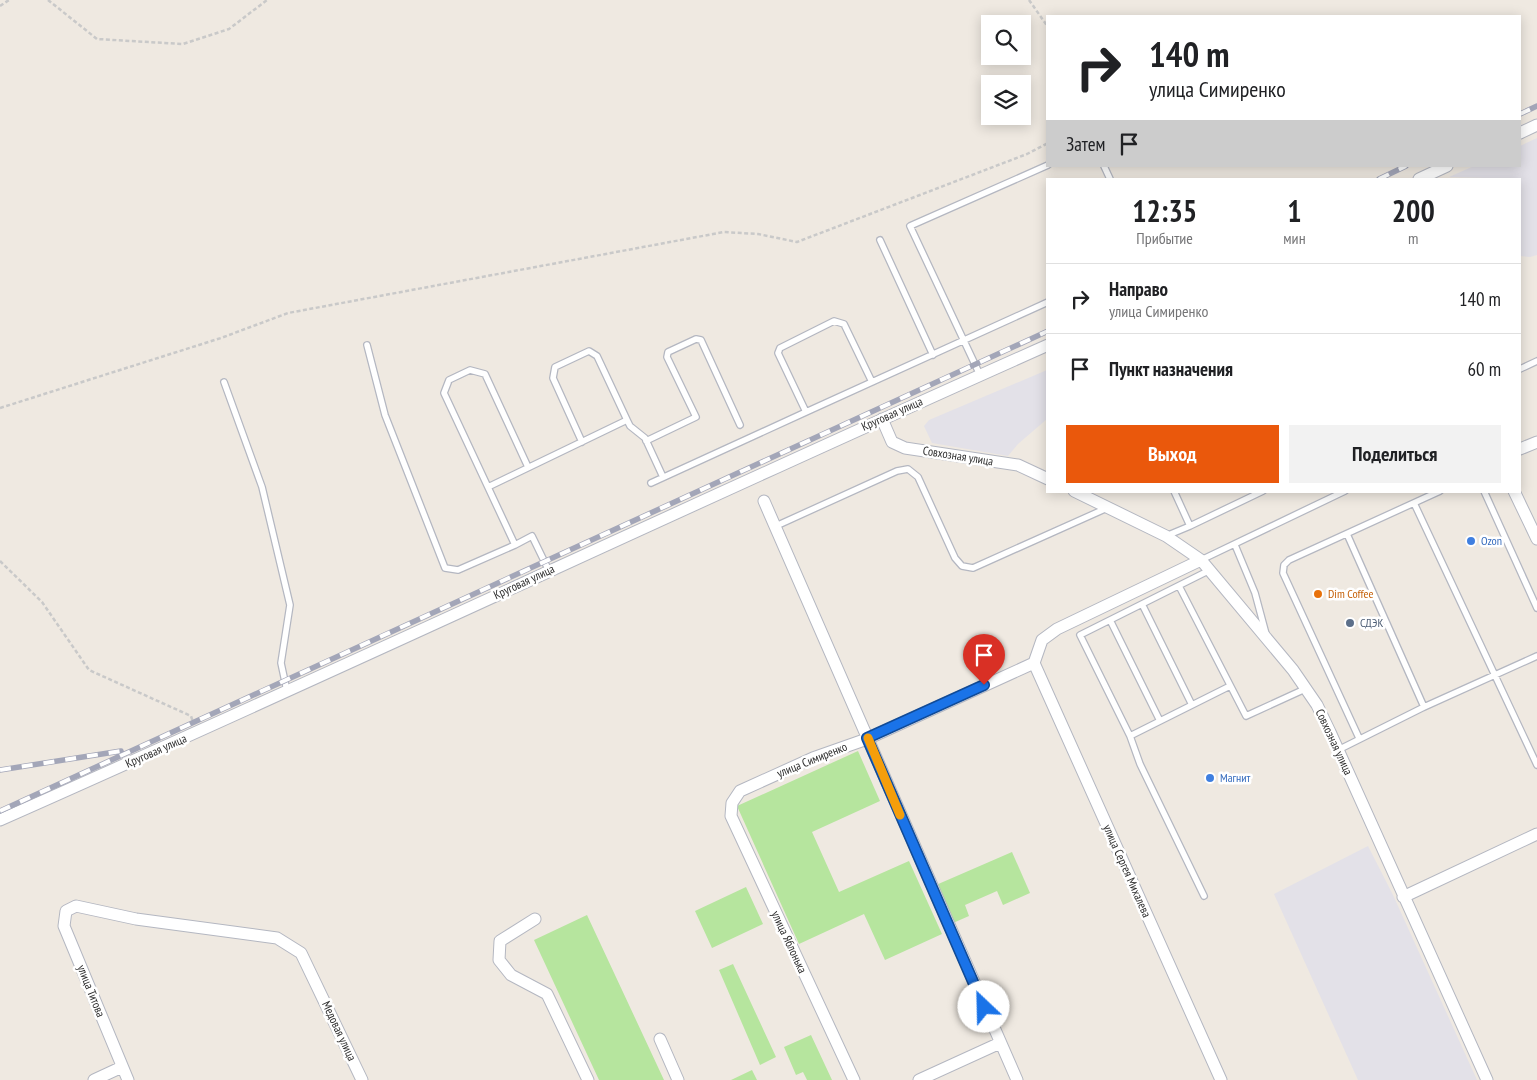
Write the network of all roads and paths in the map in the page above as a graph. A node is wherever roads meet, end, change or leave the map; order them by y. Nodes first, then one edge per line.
1 (9, 0) edge
2 (48, 0) edge
3 (267, 0) edge
4 (1029, 0) edge
5 (0, 6) edge
6 (1046, 23) edge
7 (1537, 125) edge
8 (1521, 133) edge
9 (1046, 144) edge
10 (1046, 166) edge
11 (1445, 167) edge
12 (1421, 178) edge
13 (880, 240) dead end
14 (1046, 303) edge
15 (964, 341) junction
16 (368, 345) dead end
17 (1046, 346) edge
18 (933, 355) junction
19 (1537, 361) edge
20 (1521, 368) edge
21 (980, 375) junction
22 (224, 382) dead end
23 (872, 382) junction
24 (0, 408) edge
25 (806, 412) junction
26 (882, 419) junction
27 (627, 420) junction
28 (740, 425) dead end
29 (646, 441) junction
30 (582, 442) junction
31 (1537, 442) edge
32 (1521, 450) edge
33 (528, 467) junction
34 (662, 477) junction
35 (1046, 478) edge
36 (650, 483) dead end
37 (488, 486) junction
38 (1078, 493) edge
39 (1175, 493) edge
40 (1259, 493) edge
41 (1341, 493) edge
42 (1436, 493) edge
43 (1485, 493) edge
44 (1515, 493) edge
45 (764, 501) dead end
46 (1414, 503) junction
47 (1109, 508) junction
48 (776, 526) junction
49 (1190, 526) junction
50 (1346, 534) junction
51 (1166, 536) junction
52 (1537, 539) edge
53 (515, 545) junction
54 (1235, 545) junction
55 (1201, 560) junction
56 (0, 562) edge
57 (1210, 570) junction
58 (548, 571) junction
59 (1179, 586) junction
60 (1142, 604) junction
61 (1537, 608) edge
62 (1110, 620) junction
63 (1267, 637) junction
64 (1537, 656) edge
65 (1034, 663) junction
66 (1494, 674) junction
67 (1230, 686) junction
68 (1305, 689) junction
69 (287, 692) junction
70 (1192, 705) junction
71 (1424, 707) junction
72 (1160, 721) junction
73 (197, 733) junction
74 (1130, 736) junction
75 (867, 738) junction
76 (1359, 738) junction
77 (1338, 750) junction
78 (1537, 765) edge
79 (732, 803) joint
80 (0, 820) edge
81 (1537, 834) edge
82 (1204, 896) dead end
83 (1403, 896) junction
84 (76, 906) joint
85 (535, 919) dead end
86 (660, 1039) dead end
87 (1000, 1043) junction
88 (122, 1067) junction
89 (94, 1080) edge
90 (128, 1080) edge
91 (362, 1080) edge
92 (588, 1080) edge
93 (678, 1080) edge
94 (854, 1080) edge
95 (919, 1080) edge
96 (1017, 1080) edge
97 (1221, 1080) edge
98 (1487, 1080) edge

1 - 5 path
2 - 3 path
4 - 6 path
7 - 8 street
9 - 24 path
10 - 15 lane
11 - 12 street
13 - 18 lane
14 - 15 lane
15 - 18 lane
15 - 21 lane
16 - 53 lane
17 - 21 street, Круговая улица
18 - 23 lane
19 - 20 lane
21 - 26 street, Круговая улица
22 - 69 lane
23 - 25 lane
23 - 25 lane
25 - 34 lane
26 - 35 street, Совхозная улица
26 - 58 street, Круговая улица
27 - 29 lane
27 - 30 lane
27 - 30 lane
28 - 29 lane
29 - 34 lane
30 - 33 lane
31 - 32 street
33 - 37 lane
33 - 37 lane
34 - 36 lane
37 - 53 lane
38 - 47 street, Совхозная улица
39 - 49 lane
40 - 49 lane
41 - 54 lane
42 - 46 lane
43 - 61 lane
44 - 52 street
45 - 48 street
46 - 50 lane
46 - 66 lane
47 - 48 lane
47 - 51 street, Совхозная улица
48 - 75 street
49 - 51 lane
50 - 71 lane
50 - 76 lane
51 - 55 street, Совхозная улица
53 - 58 lane
54 - 55 lane
54 - 63 lane
55 - 57 street, Совхозная улица
55 - 65 street
56 - 73 path
57 - 59 lane
57 - 63 street, Совхозная улица
58 - 69 street, Круговая улица
59 - 60 lane
59 - 67 lane
60 - 62 lane
60 - 70 lane
62 - 72 lane
62 - 74 lane
63 - 68 street, Совхозная улица
64 - 66 lane
65 - 75 street, улица Симиренко
65 - 97 street, улица Сергея Михалева
66 - 71 lane
66 - 78 lane
67 - 68 lane
67 - 70 lane
68 - 77 street, Совхозная улица
69 - 73 street, Круговая улица
70 - 72 lane
71 - 76 lane
72 - 74 lane
73 - 80 street, Круговая улица
74 - 82 lane
75 - 79 street, улица Симиренко
75 - 87 street
76 - 77 lane
77 - 83 street, Совхозная улица
79 - 94 street, улица Яблонька
81 - 83 street
83 - 98 street, Совхозная улица
84 - 88 street, улица Титова
84 - 91 street, Медовая улица
85 - 92 street
86 - 93 street
87 - 95 street
87 - 96 street
88 - 89 street
88 - 90 street, улица Титова

